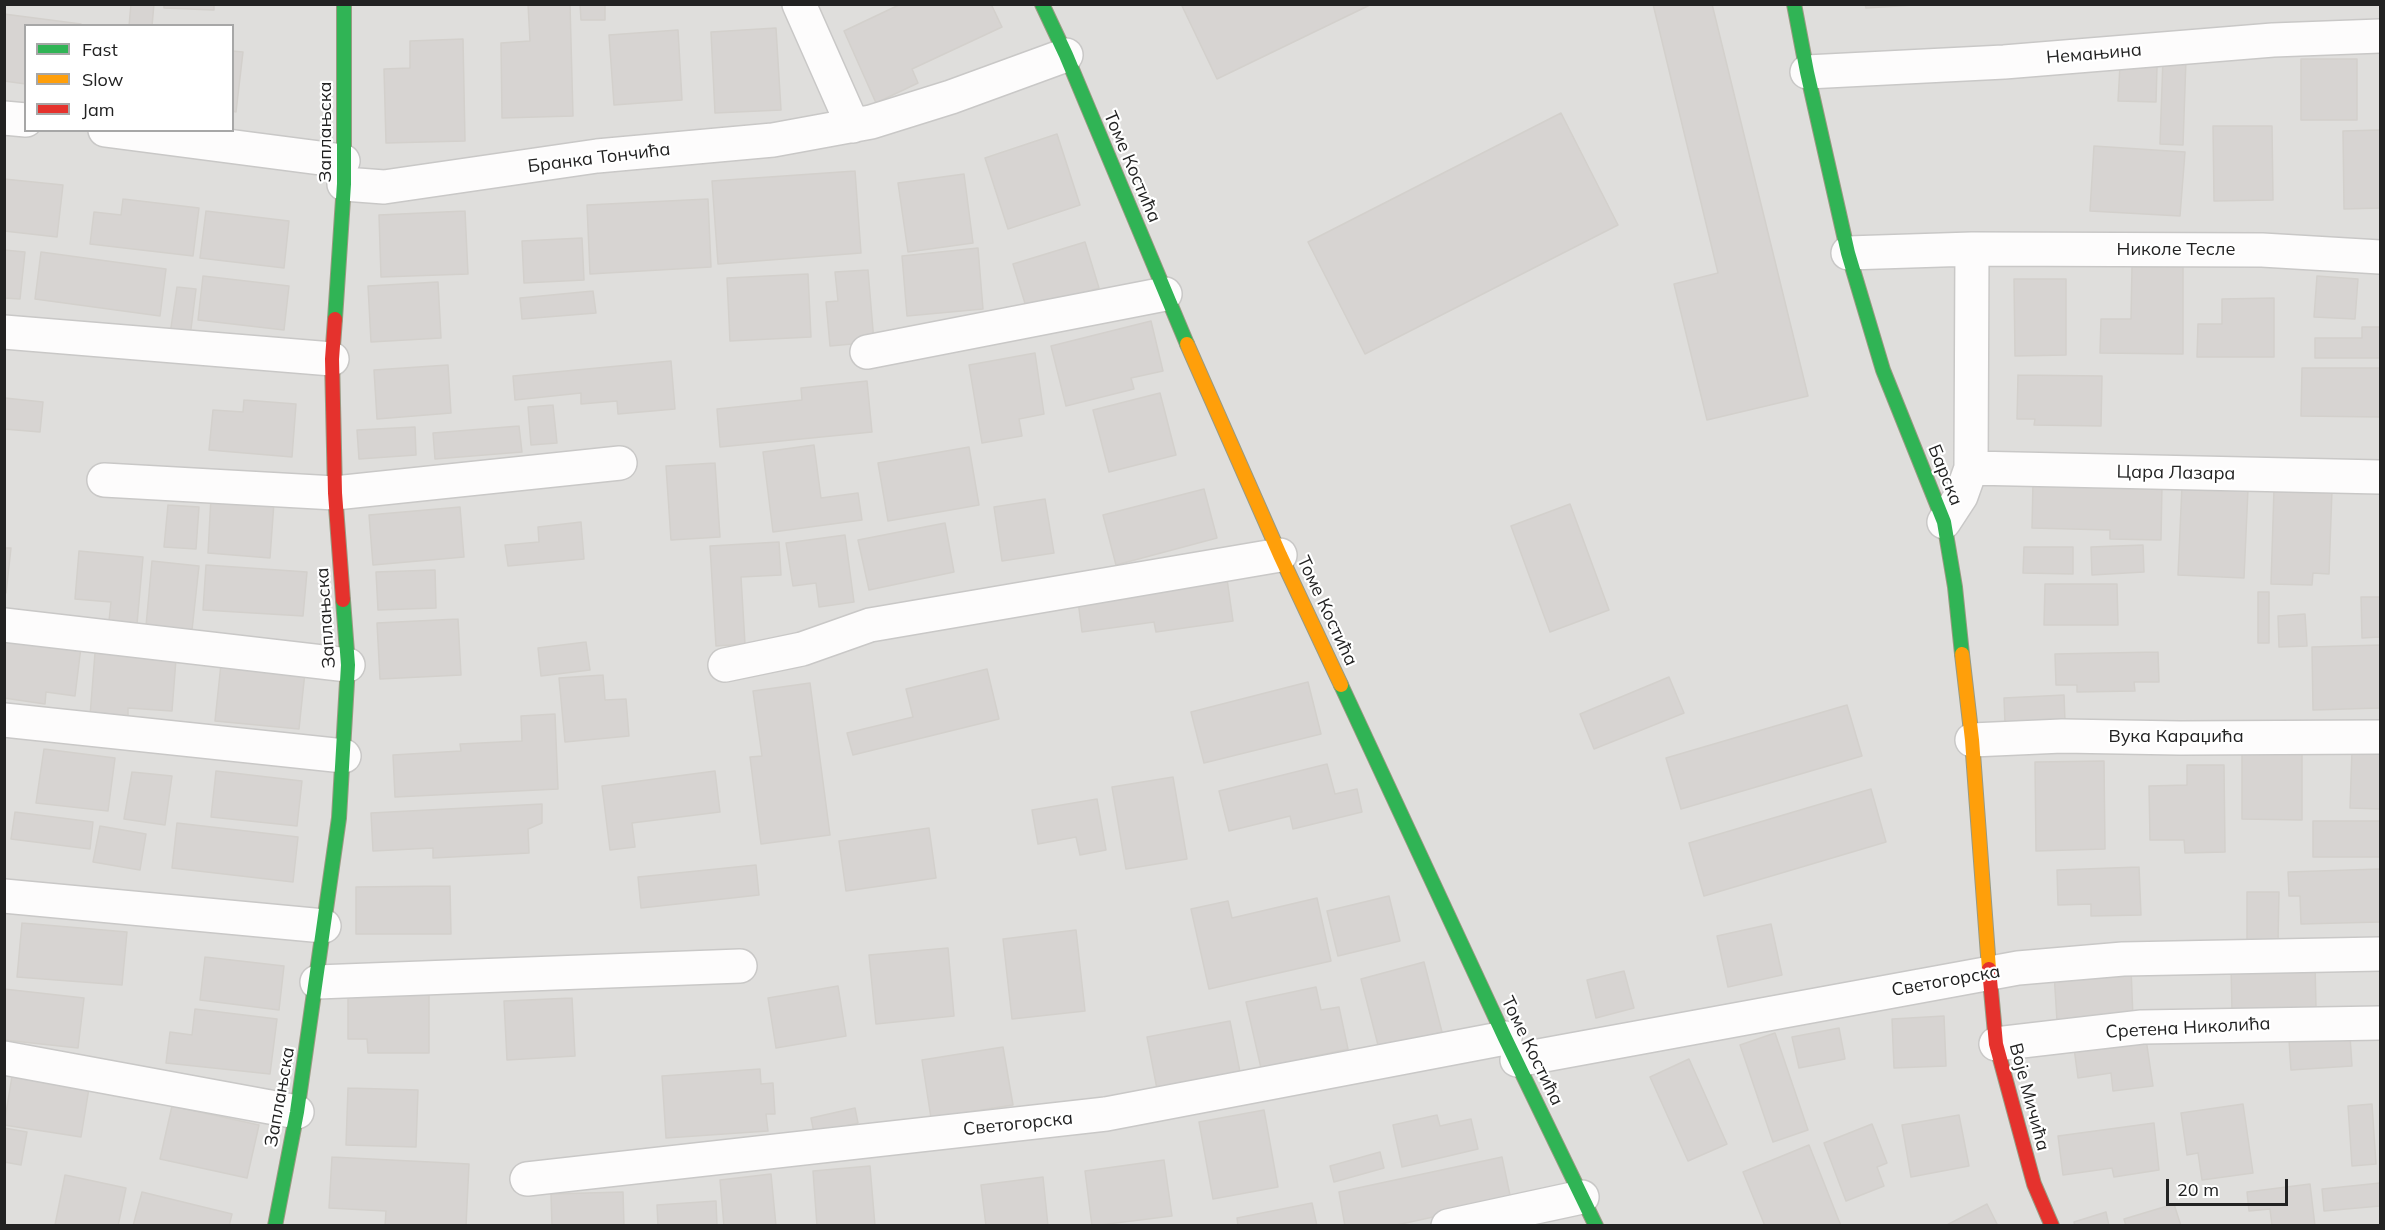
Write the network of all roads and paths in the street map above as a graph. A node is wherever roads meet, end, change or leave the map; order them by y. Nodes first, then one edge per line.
1 (344, 4) edge
2 (799, 4) edge
3 (1042, 4) edge
4 (1794, 4) edge
5 (2380, 36) edge
6 (1066, 55) junction
7 (1807, 72) junction
8 (4, 118) edge
9 (24, 120) edge
10 (853, 126) junction
11 (116, 132) edge
12 (344, 173) junction
13 (1972, 249) junction
14 (1848, 253) junction
15 (2380, 257) edge
16 (1166, 294) junction
17 (4, 332) edge
18 (867, 352) dead end
19 (332, 359) junction
20 (620, 464) dead end
21 (1971, 468) junction
22 (2380, 477) edge
23 (104, 480) dead end
24 (335, 494) junction
25 (1944, 522) junction
26 (1281, 555) junction
27 (4, 625) edge
28 (348, 665) junction
29 (724, 665) dead end
30 (4, 720) edge
31 (2380, 737) edge
32 (1972, 740) junction
33 (344, 756) junction
34 (4, 896) edge
35 (324, 926) junction
36 (2380, 954) edge
37 (740, 966) dead end
38 (1989, 973) junction
39 (317, 982) junction
40 (2380, 1023) edge
41 (1996, 1044) junction
42 (1511, 1049) junction
43 (4, 1058) edge
44 (297, 1112) junction
45 (527, 1179) dead end
46 (1582, 1197) junction
47 (275, 1226) edge
48 (1449, 1226) edge
49 (1596, 1226) edge
50 (2052, 1226) edge

1 - 12 street, Заплањска
2 - 10 street
3 - 6 street, Томе Костића
4 - 7 street, Барска
5 - 7 street, Немањина
6 - 10 street, Бранка Тончића
6 - 16 street, Томе Костића
7 - 14 street, Барска
8 - 9 street
10 - 12 street, Бранка Тончића
11 - 12 street, Бранка Тончића
12 - 19 street, Заплањска
13 - 14 street, Николе Тесле
13 - 15 street, Николе Тесле
13 - 21 street
14 - 25 street, Барска
16 - 18 street
16 - 26 street, Томе Костића
17 - 19 street
19 - 24 street, Заплањска
20 - 24 street
21 - 22 street, Цара Лазара
21 - 25 street
23 - 24 street
24 - 28 street, Заплањска
25 - 32 street, Барска
26 - 29 street
26 - 42 street, Томе Костића
27 - 28 street
28 - 33 street, Заплањска
30 - 33 street
31 - 32 street, Вука Караџића
32 - 38 street, Барска
33 - 35 street, Заплањска
34 - 35 street
35 - 39 street, Заплањска
36 - 38 street, Светогорска
37 - 39 street
38 - 41 street, Воје Мичића
38 - 42 street, Светогорска
39 - 44 street, Заплањска
40 - 41 street, Сретена Николића
41 - 50 street, Воје Мичића
42 - 45 street, Светогорска
42 - 46 street, Томе Костића
43 - 44 street
44 - 47 street, Заплањска
46 - 48 street
46 - 49 street, Томе Костића

